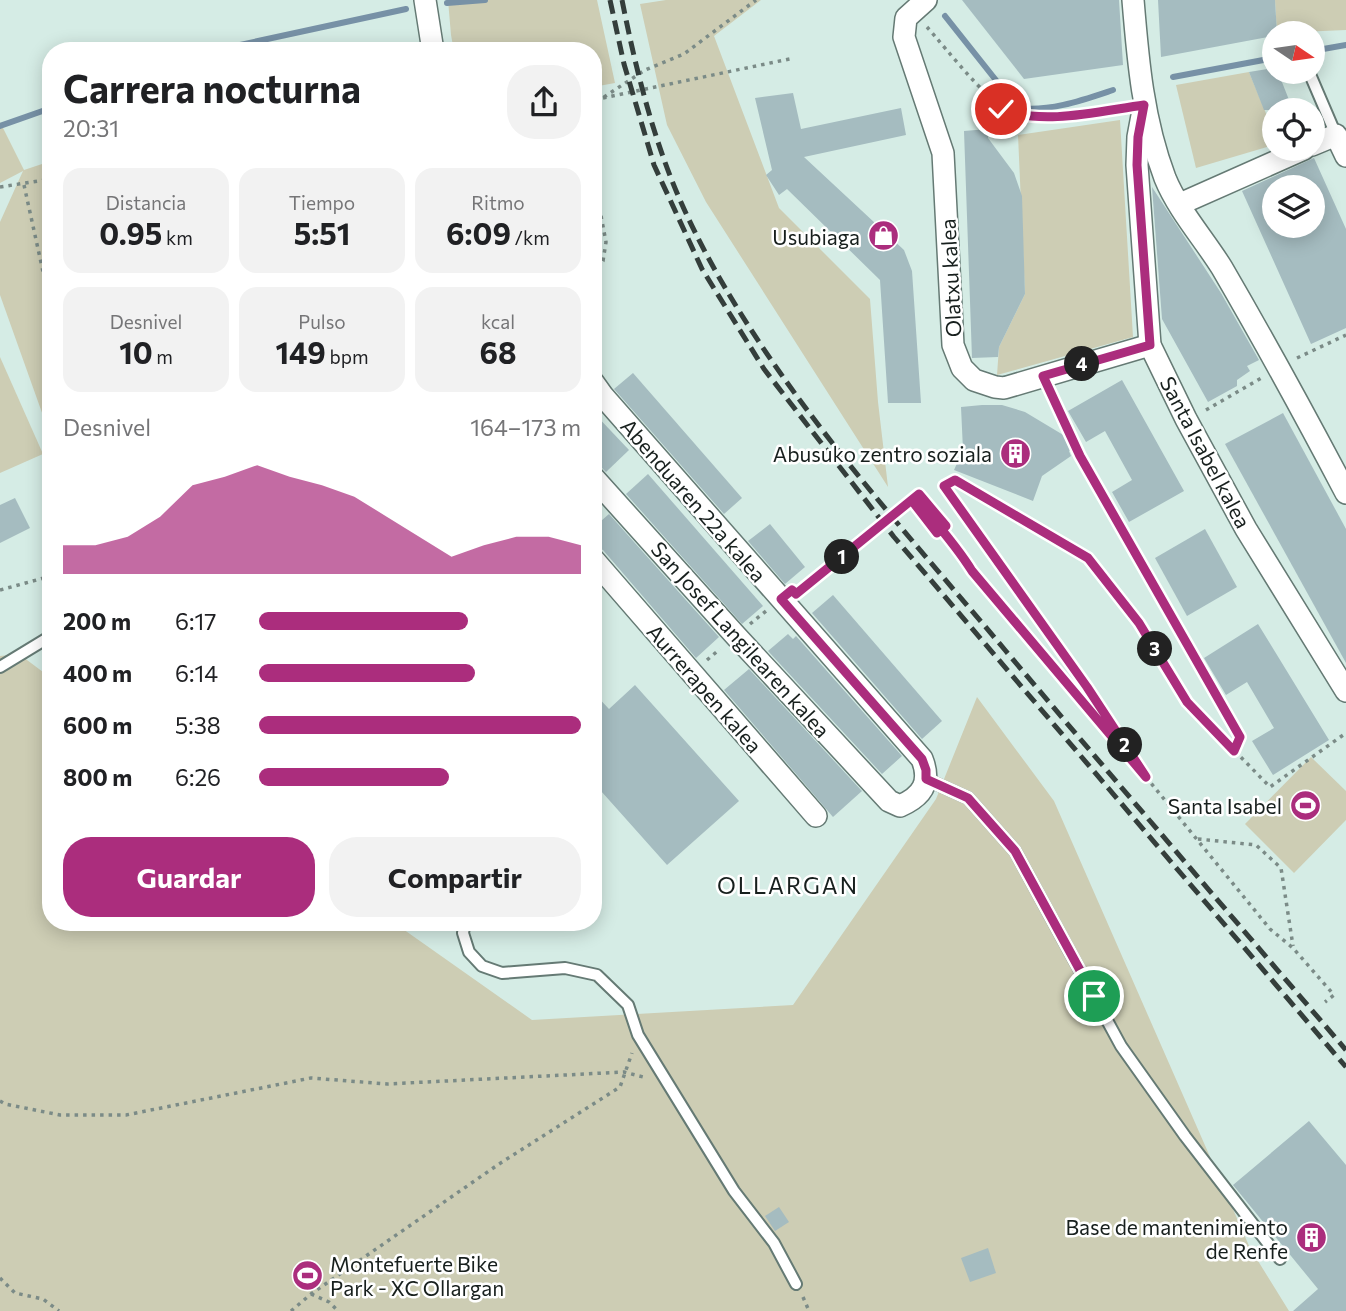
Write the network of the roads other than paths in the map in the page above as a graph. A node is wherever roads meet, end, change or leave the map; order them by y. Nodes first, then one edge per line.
1 (425, 0) edge
2 (1133, 0) edge
3 (919, 5) edge
4 (432, 42) edge
5 (1314, 84) edge
6 (1144, 105) junction
7 (1336, 135) junction
8 (1325, 140) edge
9 (1346, 156) edge
10 (1277, 161) edge
11 (1180, 204) junction
12 (1150, 345) junction
13 (602, 394) edge
14 (602, 487) edge
15 (1346, 493) edge
16 (602, 569) edge
17 (42, 641) edge
18 (0, 667) edge
19 (1346, 691) edge
20 (926, 779) junction
21 (816, 816) dead end
22 (463, 931) edge
23 (1280, 1259) dead end
24 (796, 1284) dead end

1 - 4 street
2 - 6 street, Santa Isabel kalea
3 - 12 street, Olatxu kalea
5 - 7 lane
6 - 11 street, Santa Isabel kalea
6 - 12 street, Santa Isabel kalea
7 - 8 street
7 - 9 street
10 - 11 street
11 - 15 street, Santa Isabel kalea
12 - 19 street, Santa Isabel kalea
13 - 20 street, Abenduaren 22a kalea
14 - 20 street, San Josef Langilearen kalea
16 - 21 street, Aurrerapen kalea
17 - 18 lane
20 - 23 lane
22 - 24 lane

